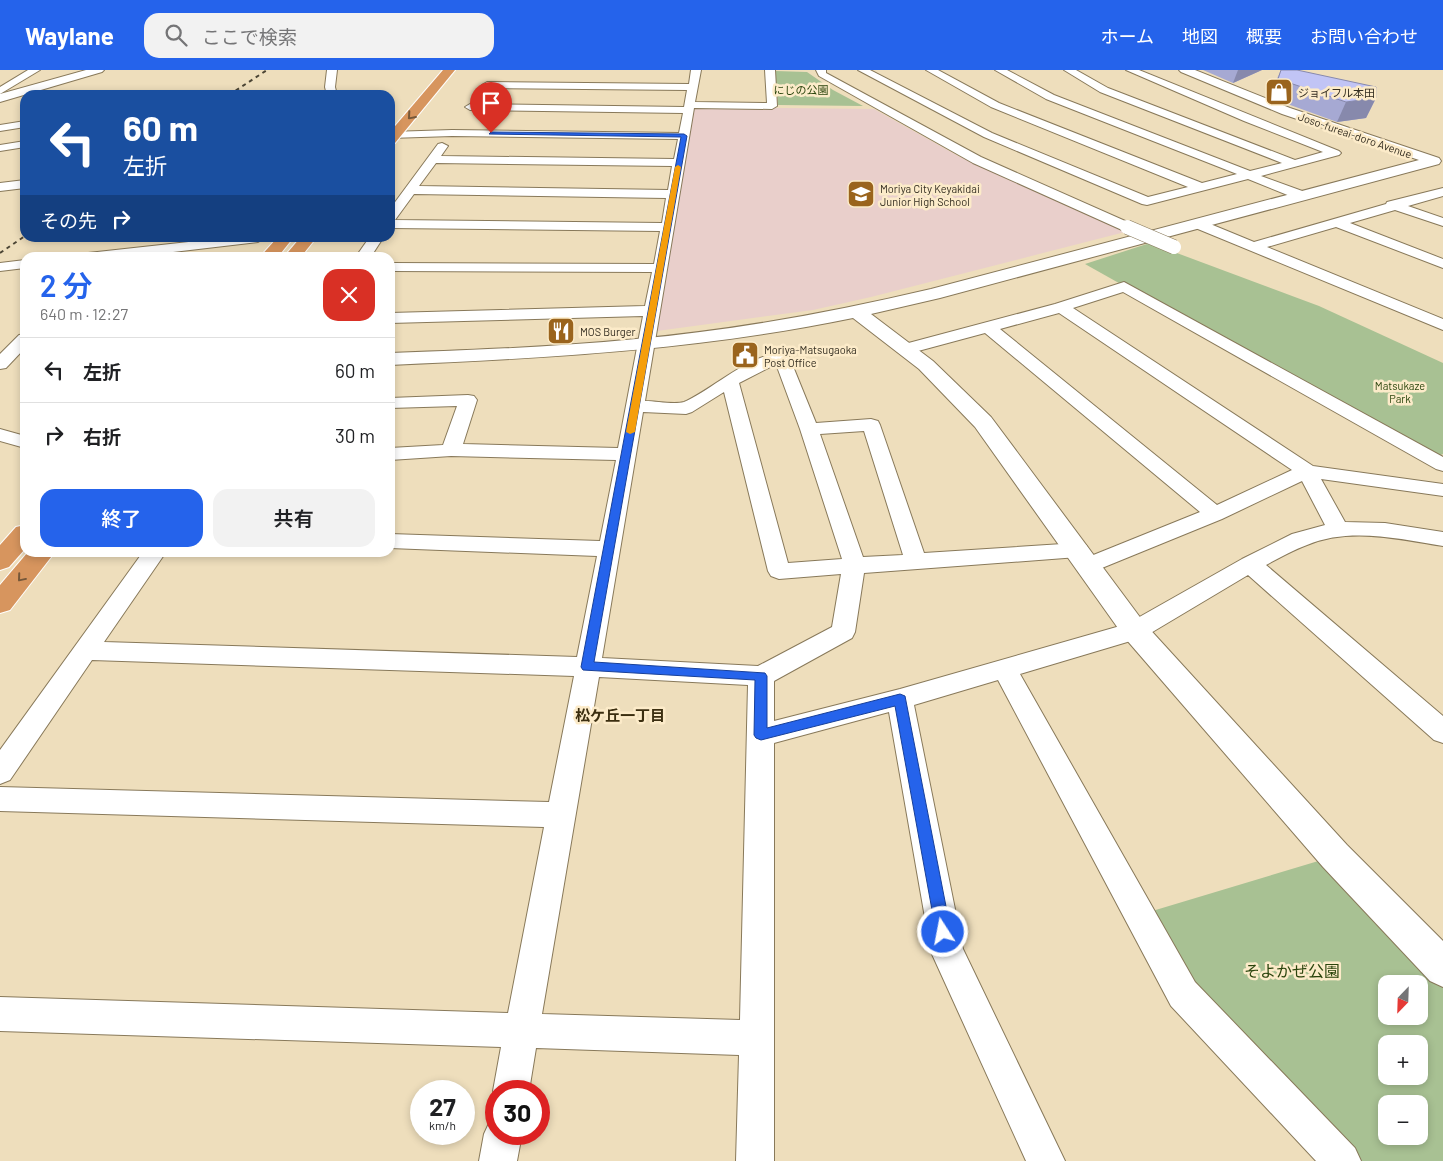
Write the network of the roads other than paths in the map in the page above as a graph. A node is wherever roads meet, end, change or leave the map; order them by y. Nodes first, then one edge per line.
1 (35, 70) edge
2 (98, 70) edge
3 (332, 70) edge
4 (436, 70) edge
5 (449, 70) edge
6 (497, 70) edge
7 (770, 70) edge
8 (821, 70) edge
9 (863, 70) edge
10 (932, 70) edge
11 (1000, 70) edge
12 (1069, 70) edge
13 (1131, 70) edge
14 (1185, 70) edge
15 (26, 75) junction
16 (0, 80) edge
17 (1162, 84) junction
18 (487, 85) junction
19 (1143, 86) dead end
20 (1123, 88) dead end
21 (28, 90) edge
22 (331, 90) edge
23 (1104, 90) junction
24 (0, 91) edge
25 (20, 92) edge
26 (1086, 92) dead end
27 (692, 93) edge
28 (1068, 95) dead end
29 (1050, 97) junction
30 (0, 98) edge
31 (1032, 100) dead end
32 (1013, 102) dead end
33 (995, 105) junction
34 (470, 107) junction
35 (978, 107) dead end
36 (960, 109) dead end
37 (943, 111) junction
38 (396, 114) dead end
39 (20, 125) edge
40 (0, 128) edge
41 (20, 133) edge
42 (395, 133) edge
43 (452, 133) junction
44 (0, 136) edge
45 (684, 136) junction
46 (395, 137) edge
47 (20, 145) edge
48 (0, 148) edge
49 (433, 159) junction
50 (1437, 162) edge
51 (679, 163) junction
52 (1293, 164) junction
53 (1250, 174) junction
54 (20, 185) edge
55 (1200, 187) junction
56 (0, 188) edge
57 (410, 190) junction
58 (1443, 192) edge
59 (673, 194) junction
60 (1300, 194) junction
61 (1392, 206) junction
62 (395, 211) edge
63 (1334, 222) junction
64 (1443, 222) edge
65 (395, 224) edge
66 (1198, 224) junction
67 (667, 227) junction
68 (121, 242) edge
69 (225, 242) edge
70 (281, 242) edge
71 (305, 242) edge
72 (1253, 246) junction
73 (1174, 247) dead end
74 (112, 252) edge
75 (141, 252) edge
76 (272, 252) edge
77 (296, 252) edge
78 (1443, 264) edge
79 (20, 265) edge
80 (0, 267) edge
81 (395, 267) edge
82 (660, 268) junction
83 (1061, 307) junction
84 (652, 311) junction
85 (857, 312) junction
86 (395, 318) edge
87 (1443, 325) edge
88 (988, 327) junction
89 (20, 343) edge
90 (646, 344) junction
91 (907, 349) junction
92 (395, 359) edge
93 (0, 364) edge
94 (730, 381) junction
95 (395, 403) edge
96 (635, 406) junction
97 (808, 429) junction
98 (0, 436) edge
99 (20, 441) edge
100 (451, 450) junction
101 (395, 454) edge
102 (626, 454) junction
103 (1443, 465) edge
104 (1307, 472) junction
105 (1443, 490) edge
106 (1215, 514) junction
107 (1338, 529) junction
108 (20, 539) edge
109 (1443, 539) edge
110 (395, 541) edge
111 (609, 549) junction
112 (39, 557) edge
113 (151, 557) edge
114 (1083, 558) junction
115 (0, 561) edge
116 (916, 561) junction
117 (1250, 564) junction
118 (853, 566) junction
119 (0, 604) edge
120 (1136, 631) junction
121 (85, 651) junction
122 (588, 667) junction
123 (1004, 669) junction
124 (761, 676) junction
125 (900, 699) junction
126 (1437, 719) edge
127 (761, 735) junction
128 (0, 772) edge
129 (0, 799) edge
130 (561, 815) junction
131 (1443, 968) edge
132 (0, 1014) edge
133 (521, 1031) junction
134 (758, 1038) junction
135 (512, 1080) edge
136 (501, 1145) edge
137 (498, 1161) edge
138 (755, 1161) edge
139 (1046, 1161) edge
140 (1342, 1161) edge

1 - 15 street
2 - 21 street
3 - 22 street
4 - 38 highway
5 -> 42 highway
6 - 18 street
7 - 27 street
8 - 73 street, bridge
9 - 37 street
10 - 33 street
11 - 29 street
12 - 23 street
13 - 17 street
14 - 50 street, Joso-fureai-doro Avenue
15 - 16 street
15 - 24 street
17 - 19 street
17 - 52 street
18 - 27 street
18 - 34 street
20 - 23 street
23 - 26 street
23 - 52 street
25 - 30 street
27 - 34 street
27 - 45 street
28 - 29 street
29 - 31 street
29 - 53 street
32 - 33 street
33 - 35 street
33 - 55 street
34 - 43 street
36 - 37 street
37 - 55 street
39 - 40 street
41 - 44 street
43 - 45 street
43 - 46 street
43 - 49 street
45 - 51 street
47 - 48 street
49 - 51 street
49 - 57 street
50 - 60 street
51 - 59 street
52 - 53 street
53 - 55 street
53 - 60 street
54 - 56 street
57 - 59 street
57 - 62 street
58 - 61 street
59 - 67 street
60 - 66 street
61 - 63 street
61 - 64 street
63 - 72 street
63 - 78 street
65 - 67 street
66 - 72 street
66 - 85 street
67 - 82 street
68 - 74 street
69 - 75 street
70 - 76 highway
71 - 77 highway
72 - 87 street
79 - 80 street
81 - 82 street
82 - 84 street
83 - 88 street
83 - 103 street
83 - 104 street
84 - 86 street
84 - 90 street
85 - 90 street
85 - 91 street
88 - 91 street
88 - 106 street
89 - 93 street
90 - 92 street
90 - 96 street
91 - 114 street
94 - 96 street
94 - 97 street
94 - 118 street
95 - 100 street
96 - 102 street
97 - 116 street
97 - 118 street
98 - 99 street
100 - 101 street
100 - 102 street
102 - 111 street
104 - 105 street
104 - 106 street
104 - 107 street
106 - 114 street
107 - 109 street
107 - 117 street
108 - 115 highway
110 - 111 street
111 - 122 street
112 -> 119 highway
113 - 121 street
114 - 116 street
114 - 120 street
116 - 118 street
117 - 120 street
117 - 126 street
118 - 124 street
120 - 123 street
120 - 131 street
121 - 122 street
121 - 128 street
122 - 124 street
122 - 130 street
123 - 125 street
123 - 140 street
124 - 127 street
125 - 127 street
125 - 139 street
127 - 134 street
129 - 130 street
130 - 133 street
132 - 133 street
133 - 134 street
133 - 135 street
134 - 138 street
136 - 137 street

